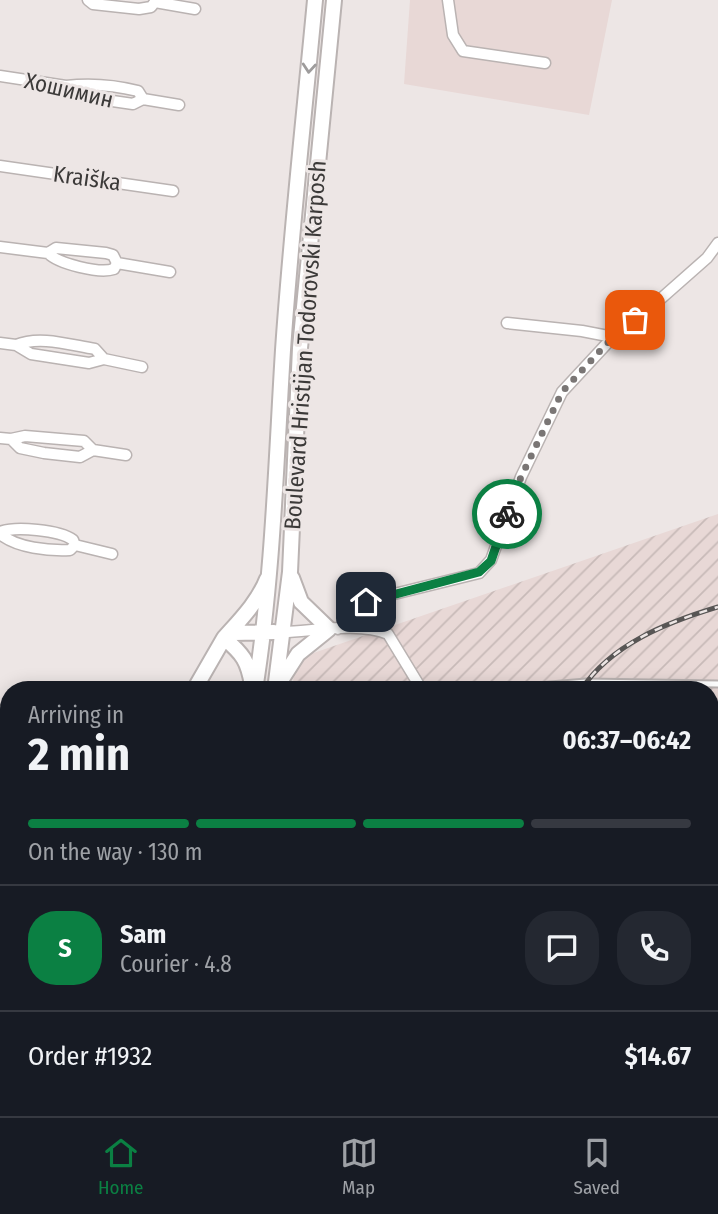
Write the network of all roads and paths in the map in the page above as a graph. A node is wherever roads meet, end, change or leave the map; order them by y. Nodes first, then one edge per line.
1 (88, 0) edge
2 (315, 0) edge
3 (334, 0) edge
4 (447, 0) edge
5 (155, 1) edge
6 (195, 9) dead end
7 (545, 63) dead end
8 (0, 76) edge
9 (179, 105) dead end
10 (0, 166) edge
11 (173, 191) dead end
12 (718, 243) edge
13 (0, 247) edge
14 (48, 253) junction
15 (117, 263) junction
16 (170, 272) dead end
17 (507, 323) dead end
18 (613, 337) junction
19 (0, 343) edge
20 (16, 345) junction
21 (103, 359) junction
22 (142, 367) dead end
23 (0, 438) edge
24 (11, 439) junction
25 (93, 450) junction
26 (126, 455) dead end
27 (0, 533) edge
28 (75, 545) junction
29 (112, 554) dead end
30 (270, 570) junction
31 (290, 572) junction
32 (333, 629) junction
33 (264, 632) junction
34 (284, 632) junction
35 (224, 638) junction
36 (199, 681) edge
37 (252, 681) edge
38 (256, 681) edge
39 (277, 681) edge
40 (280, 681) edge
41 (417, 681) edge

1 - 5 street
2 -> 30 street, Boulevard Hristijan Todorovski Karposh
3 - 31 street, Boulevard Hristijan Todorovski Karposh
4 - 7 street
5 - 6 street
8 - 9 street, Хошимин
10 - 11 street, Kraiška
12 - 18 street
13 - 14 street
14 - 15 street
14 - 15 street
15 - 16 street
17 - 18 street
18 - 32 street
19 - 20 street
20 - 21 street
20 - 21 street
21 - 22 street
23 - 24 street
24 - 25 street
24 - 25 street
25 - 26 street
27 - 28 street
27 - 28 street
28 - 29 street
30 - 33 street, Boulevard Hristijan Todorovski Karposh
30 - 35 street
31 - 32 street
31 - 34 street, Boulevard Hristijan Todorovski Karposh
32 - 34 street
32 - 40 street
32 - 41 street
33 - 34 street
33 - 35 street
33 - 38 street, Boulevard Hristijan Todorovski Karposh
34 - 39 street, Boulevard Hristijan Todorovski Karposh
35 - 36 street
35 - 37 street

